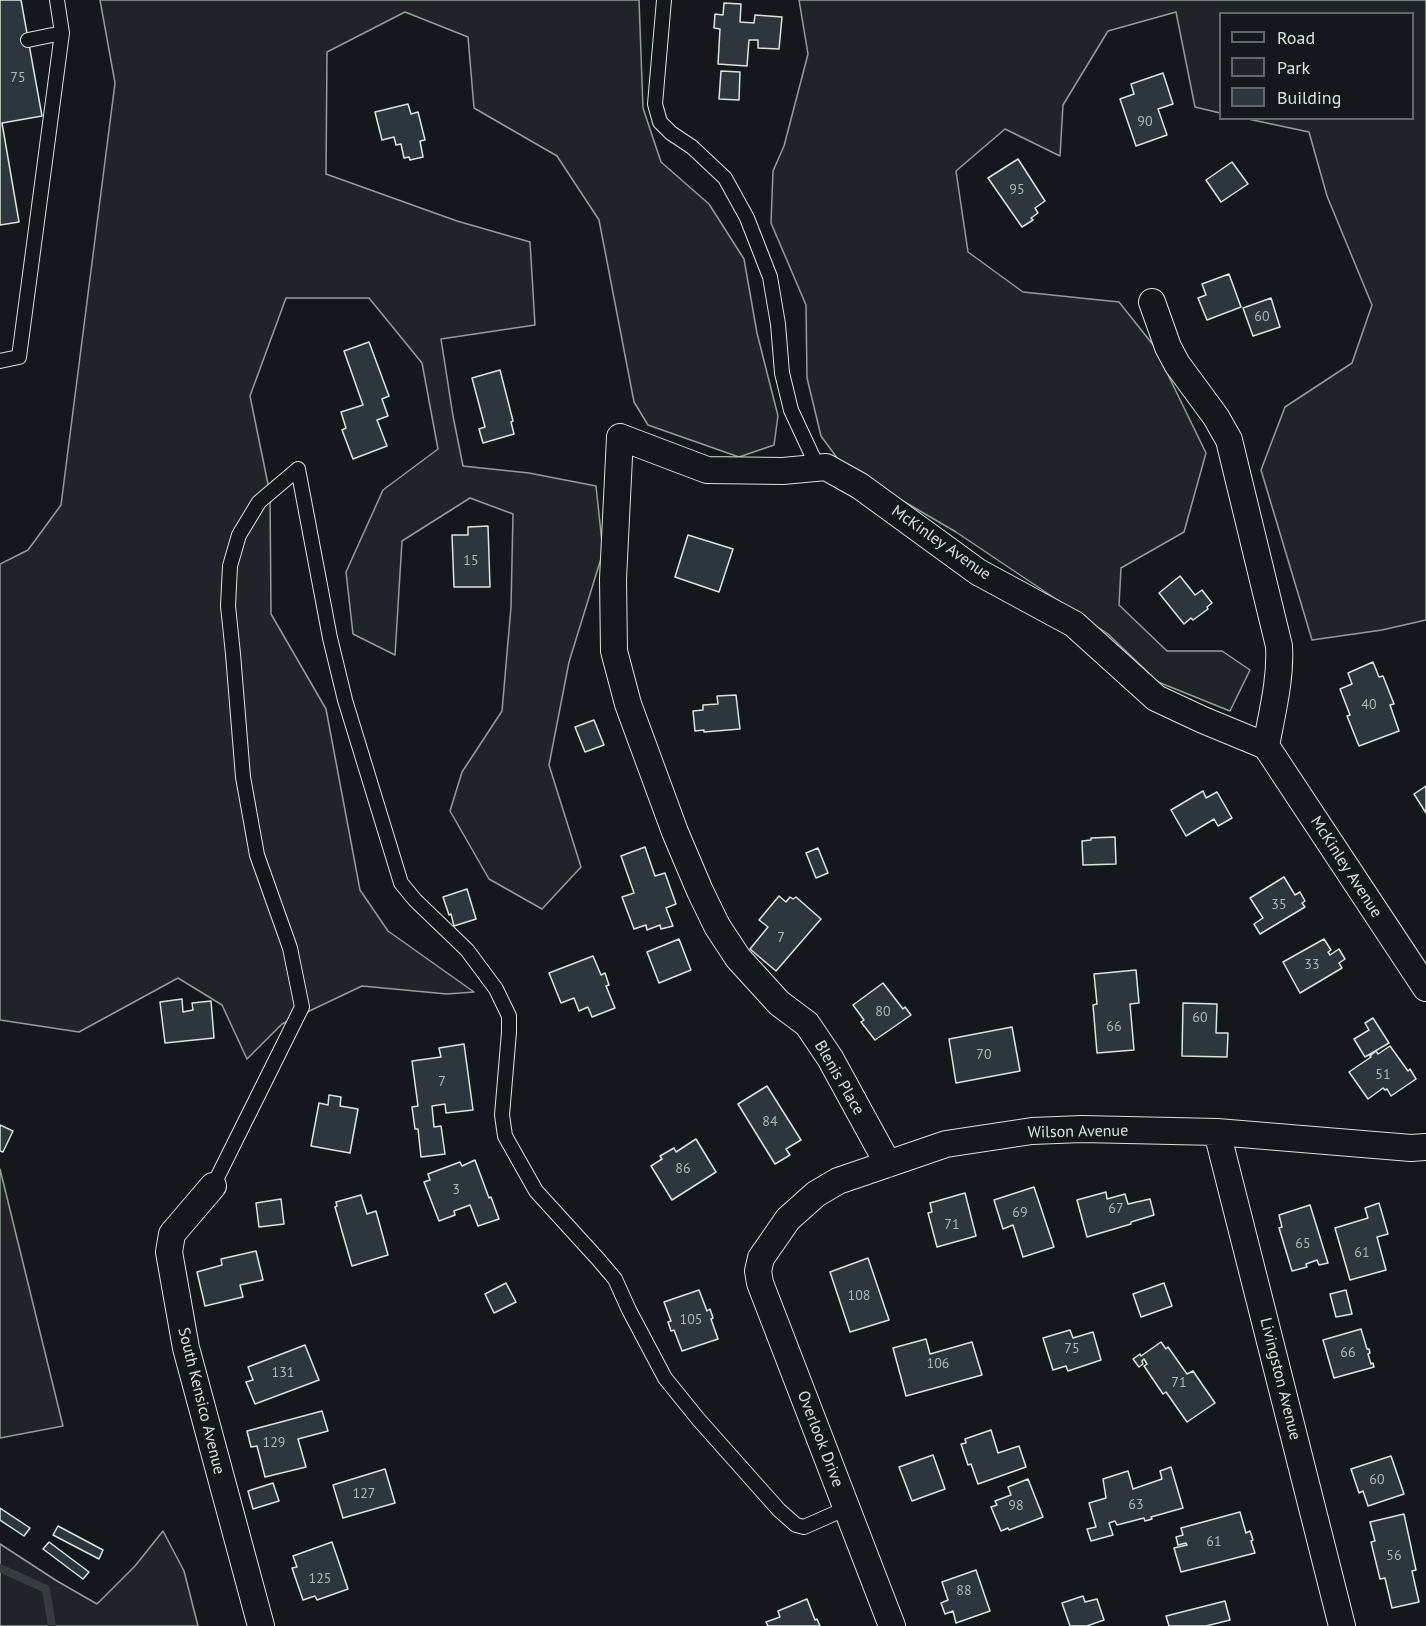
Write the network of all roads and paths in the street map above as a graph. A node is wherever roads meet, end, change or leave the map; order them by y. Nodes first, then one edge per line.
1 (57, 0) edge
2 (664, 0) edge
3 (62, 33) junction
4 (28, 40) dead end
5 (1152, 302) dead end
6 (0, 361) edge
7 (620, 437) joint
8 (818, 468) junction
9 (1266, 746) junction
10 (1426, 988) edge
11 (1217, 1132) junction
12 (1426, 1148) edge
13 (888, 1164) junction
14 (213, 1186) joint
15 (766, 1251) joint
16 (847, 1509) junction
17 (261, 1626) edge
18 (892, 1626) edge
19 (1342, 1626) edge

1 - 3 lane
2 - 8 lane
3 - 4 lane
3 - 6 lane
5 - 9 street
7 - 8 street, McKinley Avenue
7 - 13 street, Blenis Place
8 - 9 street, McKinley Avenue
9 - 10 street, McKinley Avenue
11 - 12 street, Wilson Avenue
11 - 13 street, Wilson Avenue
11 - 19 street, Livingston Avenue
13 - 15 street, Wilson Avenue
14 - 16 lane
14 - 17 street, South Kensico Avenue
15 - 16 street, Overlook Drive
16 - 18 street, Overlook Drive

